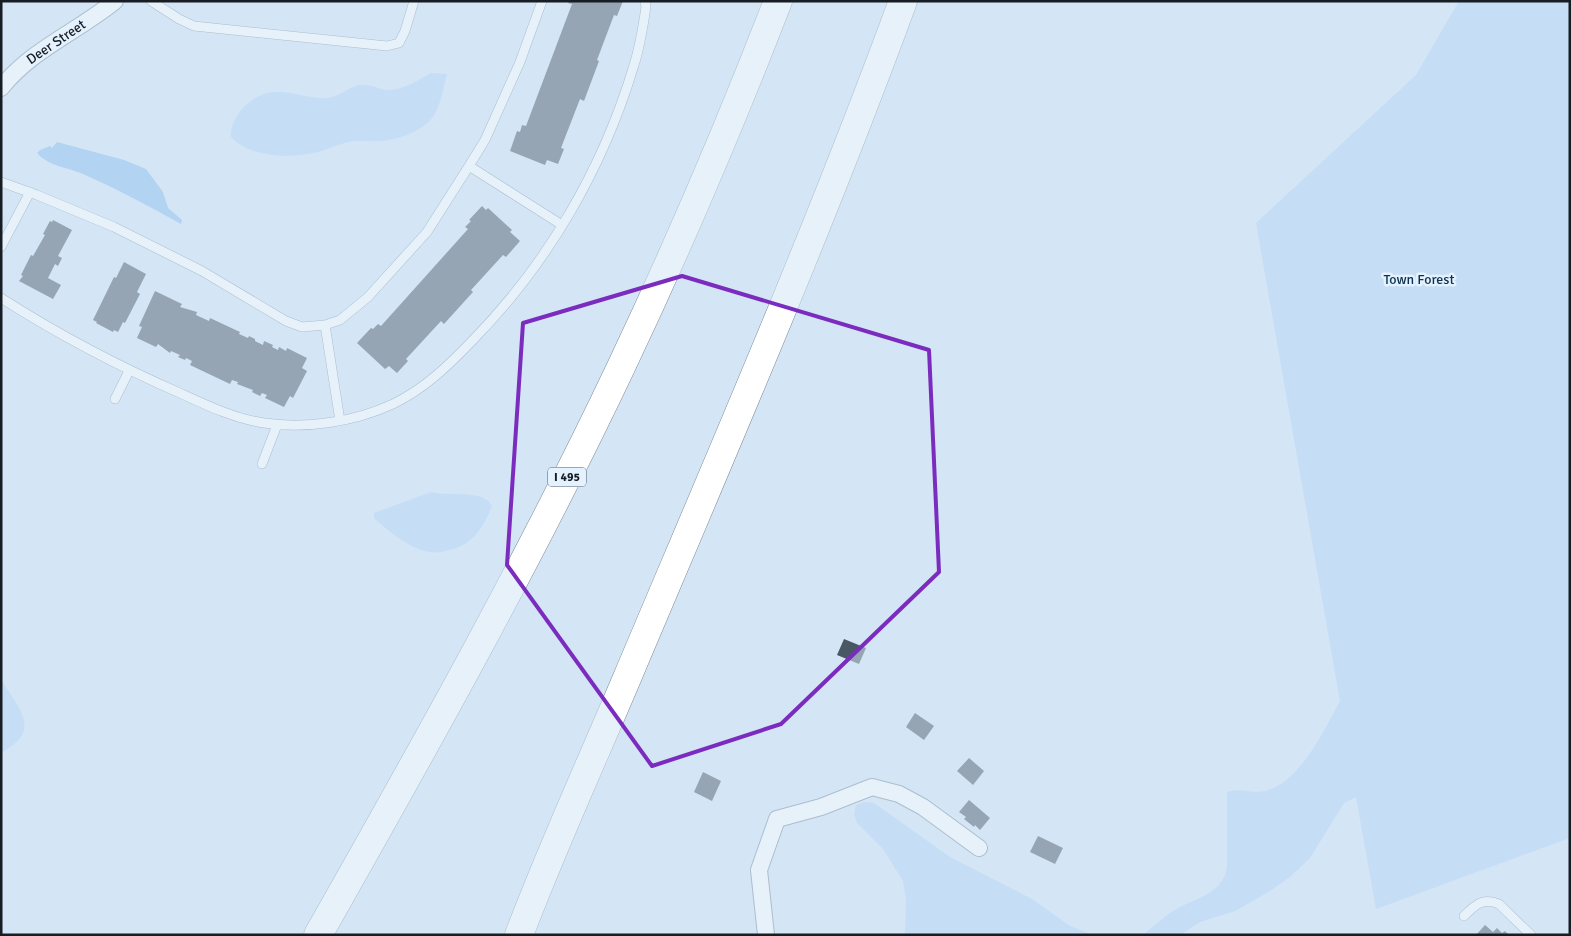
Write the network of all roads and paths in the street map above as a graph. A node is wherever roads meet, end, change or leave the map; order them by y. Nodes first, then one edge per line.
1 (115, 1) edge
2 (151, 1) edge
3 (414, 1) edge
4 (542, 1) edge
5 (645, 1) edge
6 (778, 1) edge
7 (903, 1) edge
8 (1, 88) edge
9 (469, 166) junction
10 (1, 182) edge
11 (30, 192) junction
12 (562, 225) junction
13 (1, 247) edge
14 (1, 298) edge
15 (325, 325) junction
16 (129, 370) junction
17 (115, 399) dead end
18 (340, 421) junction
19 (277, 425) junction
20 (262, 464) dead end
21 (979, 848) dead end
22 (1464, 916) dead end
23 (318, 935) edge
24 (519, 935) edge
25 (766, 935) edge
26 (1531, 935) edge

1 - 8 street, Deer Street
2 - 3 lane
4 - 9 lane
5 - 12 lane
6 - 23 highway, I 495
7 - 24 highway
9 - 12 lane
9 - 15 lane
10 - 11 lane
11 - 13 lane
11 - 15 lane
12 - 18 lane
14 - 16 lane
15 - 18 lane
16 - 17 lane
16 - 19 lane
18 - 19 lane
19 - 20 lane
21 - 25 street
22 - 26 lane

